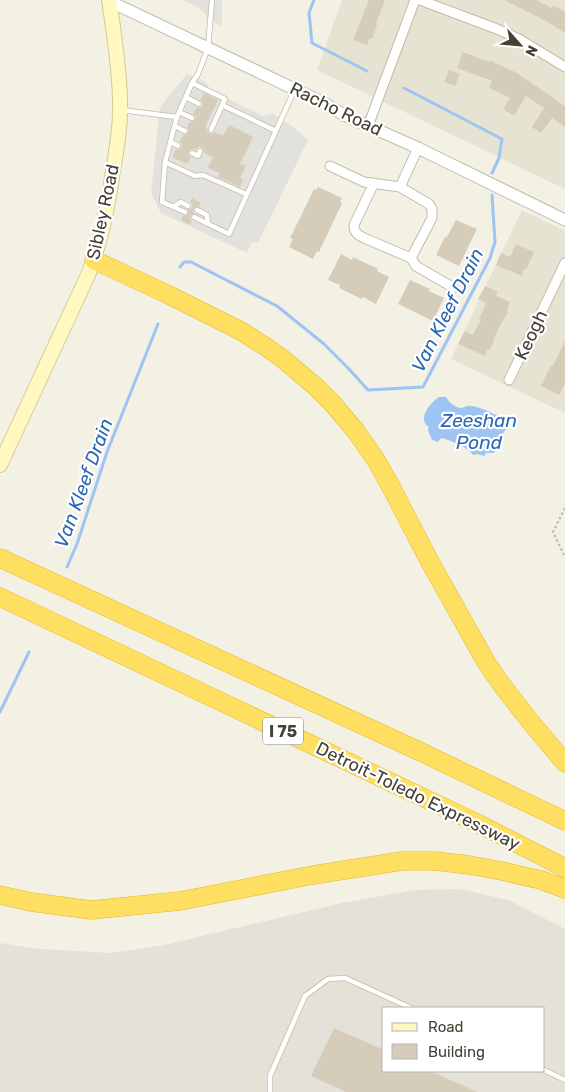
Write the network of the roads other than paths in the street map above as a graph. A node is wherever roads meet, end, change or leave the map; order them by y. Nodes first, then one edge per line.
1 (108, 0) edge
2 (212, 0) edge
3 (415, 0) edge
4 (425, 2) edge
5 (208, 48) junction
6 (565, 67) edge
7 (192, 83) junction
8 (295, 90) junction
9 (186, 97) junction
10 (198, 104) dead end
11 (222, 105) junction
12 (120, 110) junction
13 (213, 111) dead end
14 (180, 112) junction
15 (218, 113) junction
16 (177, 117) junction
17 (192, 118) dead end
18 (206, 124) dead end
19 (175, 126) junction
20 (368, 126) junction
21 (185, 131) dead end
22 (276, 131) junction
23 (170, 142) junction
24 (178, 146) dead end
25 (418, 148) junction
26 (200, 151) dead end
27 (192, 154) dead end
28 (165, 162) junction
29 (330, 166) dead end
30 (374, 183) junction
31 (400, 187) junction
32 (246, 194) junction
33 (188, 206) dead end
34 (173, 207) junction
35 (197, 210) dead end
36 (185, 212) dead end
37 (194, 217) dead end
38 (565, 220) edge
39 (208, 224) junction
40 (411, 258) junction
41 (94, 260) junction
42 (565, 263) edge
43 (454, 288) dead end
44 (509, 380) dead end
45 (0, 465) edge
46 (0, 558) edge
47 (0, 597) edge
48 (565, 763) edge
49 (565, 821) edge
50 (565, 868) edge
51 (565, 889) edge
52 (0, 895) edge
53 (409, 1007) edge
54 (545, 1070) edge
55 (565, 1080) edge
56 (270, 1092) edge

1 - 5 street, Racho Road
1 - 12 main road, Sibley Road
2 - 5 lane
3 - 20 street
4 - 6 street
5 - 7 lane
5 - 8 street, Racho Road
7 - 9 lane
7 - 11 lane
8 - 20 street, Racho Road
8 - 22 lane
9 - 10 lane
9 - 14 lane
11 - 15 lane
11 - 22 lane
12 - 16 lane
12 - 41 main road, Sibley Road
13 - 15 lane
14 - 16 lane
14 - 17 lane
15 - 18 lane
16 - 19 lane
19 - 21 lane
19 - 23 lane
20 - 25 street, Racho Road
22 - 32 lane
23 - 24 lane
23 - 28 lane
25 - 31 street
25 - 38 street, Racho Road
26 - 27 lane
28 - 32 lane
28 - 34 lane
29 - 30 street
30 - 31 street
30 - 40 street
31 - 40 street
32 - 39 lane
33 - 34 lane
34 - 36 lane
35 - 39 lane
37 - 39 lane
40 - 43 street
41 - 45 main road, Sibley Road
41 - 48 highway
42 - 44 street, Keogh
46 - 49 highway, I 75
47 - 50 highway, Detroit-Toledo Expressway / I 75
51 - 52 highway
53 - 56 lane
54 - 55 lane

